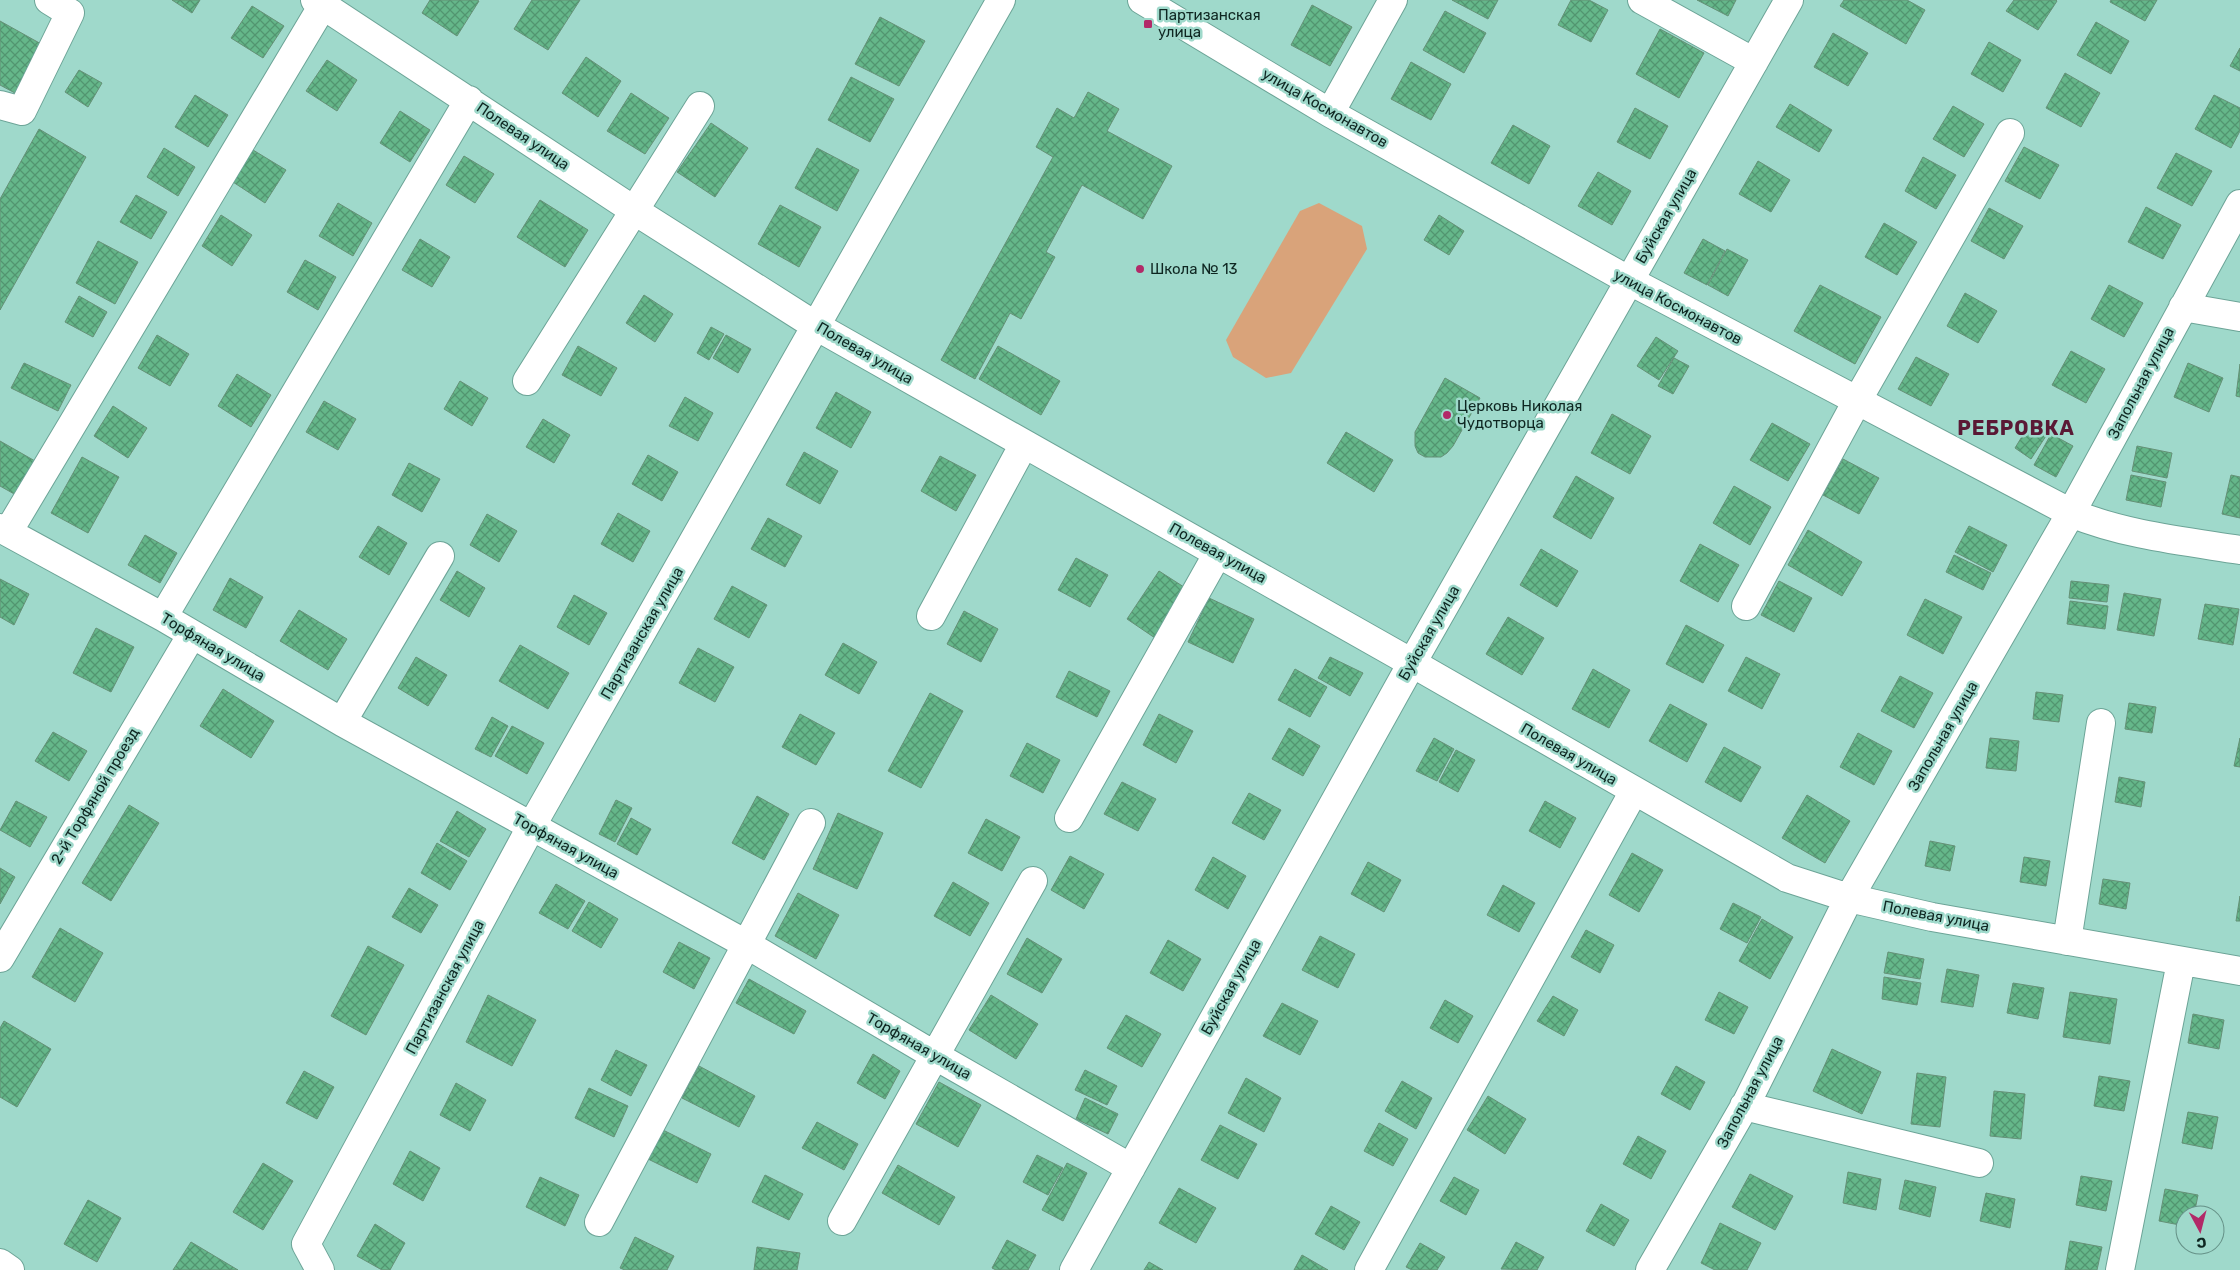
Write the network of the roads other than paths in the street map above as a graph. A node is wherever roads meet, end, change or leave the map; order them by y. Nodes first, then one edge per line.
1 (49, 0) edge
2 (1001, 0) edge
3 (1142, 0) edge
4 (1393, 0) edge
5 (1642, 0) edge
6 (1789, 0) edge
7 (319, 2) edge
8 (1754, 62) junction
9 (469, 100) junction
10 (0, 105) edge
11 (700, 106) dead end
12 (1330, 113) junction
13 (2010, 133) dead end
14 (2240, 204) edge
15 (635, 211) junction
16 (1630, 281) junction
17 (2183, 307) junction
18 (2240, 317) edge
19 (816, 326) junction
20 (526, 381) dead end
21 (1858, 401) junction
22 (1024, 444) junction
23 (2071, 513) junction
24 (4, 530) edge
25 (2240, 550) edge
26 (1218, 553) junction
27 (440, 556) dead end
28 (1746, 606) dead end
29 (931, 616) dead end
30 (163, 617) junction
31 (191, 636) junction
32 (1412, 663) junction
33 (342, 722) junction
34 (2101, 723) dead end
35 (1634, 792) junction
36 (1069, 818) dead end
37 (811, 823) dead end
38 (531, 827) junction
39 (1033, 881) dead end
40 (1849, 898) junction
41 (2067, 941) junction
42 (746, 944) junction
43 (0, 958) edge
44 (2181, 962) junction
45 (2240, 971) edge
46 (934, 1055) junction
47 (1744, 1106) junction
48 (1979, 1163) dead end
49 (1131, 1168) junction
50 (842, 1221) dead end
51 (599, 1222) dead end
52 (0, 1263) edge
53 (10, 1270) edge
54 (320, 1270) edge
55 (1074, 1270) edge
56 (1369, 1270) edge
57 (1650, 1270) edge
58 (2120, 1270) edge

1 - 10 street
2 - 19 street, Партизанская улица
3 - 12 street, улица Космонавтов
4 - 12 street
5 - 8 street
6 - 8 street, Буйская улица
7 - 9 street, Полевая улица
7 - 24 street
8 - 16 street, Буйская улица
9 - 15 street, Полевая улица
9 - 30 street
11 - 15 street
12 - 16 street, улица Космонавтов
13 - 21 street
14 - 17 street, Запольная улица
15 - 19 street, Полевая улица
15 - 20 street
16 - 21 street, улица Космонавтов
16 - 32 street, Буйская улица
17 - 18 street
17 - 23 street, Запольная улица
19 - 22 street, Полевая улица
19 - 38 street, Партизанская улица
21 - 23 street, улица Космонавтов
21 - 28 street
22 - 26 street, Полевая улица
22 - 29 street
23 - 25 street, улица Космонавтов
23 - 40 street, Запольная улица
24 - 30 street, Торфяная улица
26 - 32 street, Полевая улица
26 - 36 street
27 - 33 street
30 - 31 street, Торфяная улица
31 - 33 street, Торфяная улица
31 - 43 street, 2-й Торфяной проезд
32 - 35 street, Полевая улица
32 - 49 street, Буйская улица
33 - 38 street, Торфяная улица
34 - 41 street
35 - 40 street, Полевая улица
35 - 56 street
37 - 42 street
38 - 42 street, Торфяная улица
38 - 54 street, Партизанская улица
39 - 46 street
40 - 41 street, Полевая улица
40 - 47 street, Запольная улица
41 - 44 street, Полевая улица
42 - 46 street, Торфяная улица
42 - 51 street
44 - 45 street, Полевая улица
44 - 58 street
46 - 49 street, Торфяная улица
46 - 50 street
47 - 48 street
47 - 57 street, Запольная улица
49 - 55 street, Буйская улица
52 - 53 street

